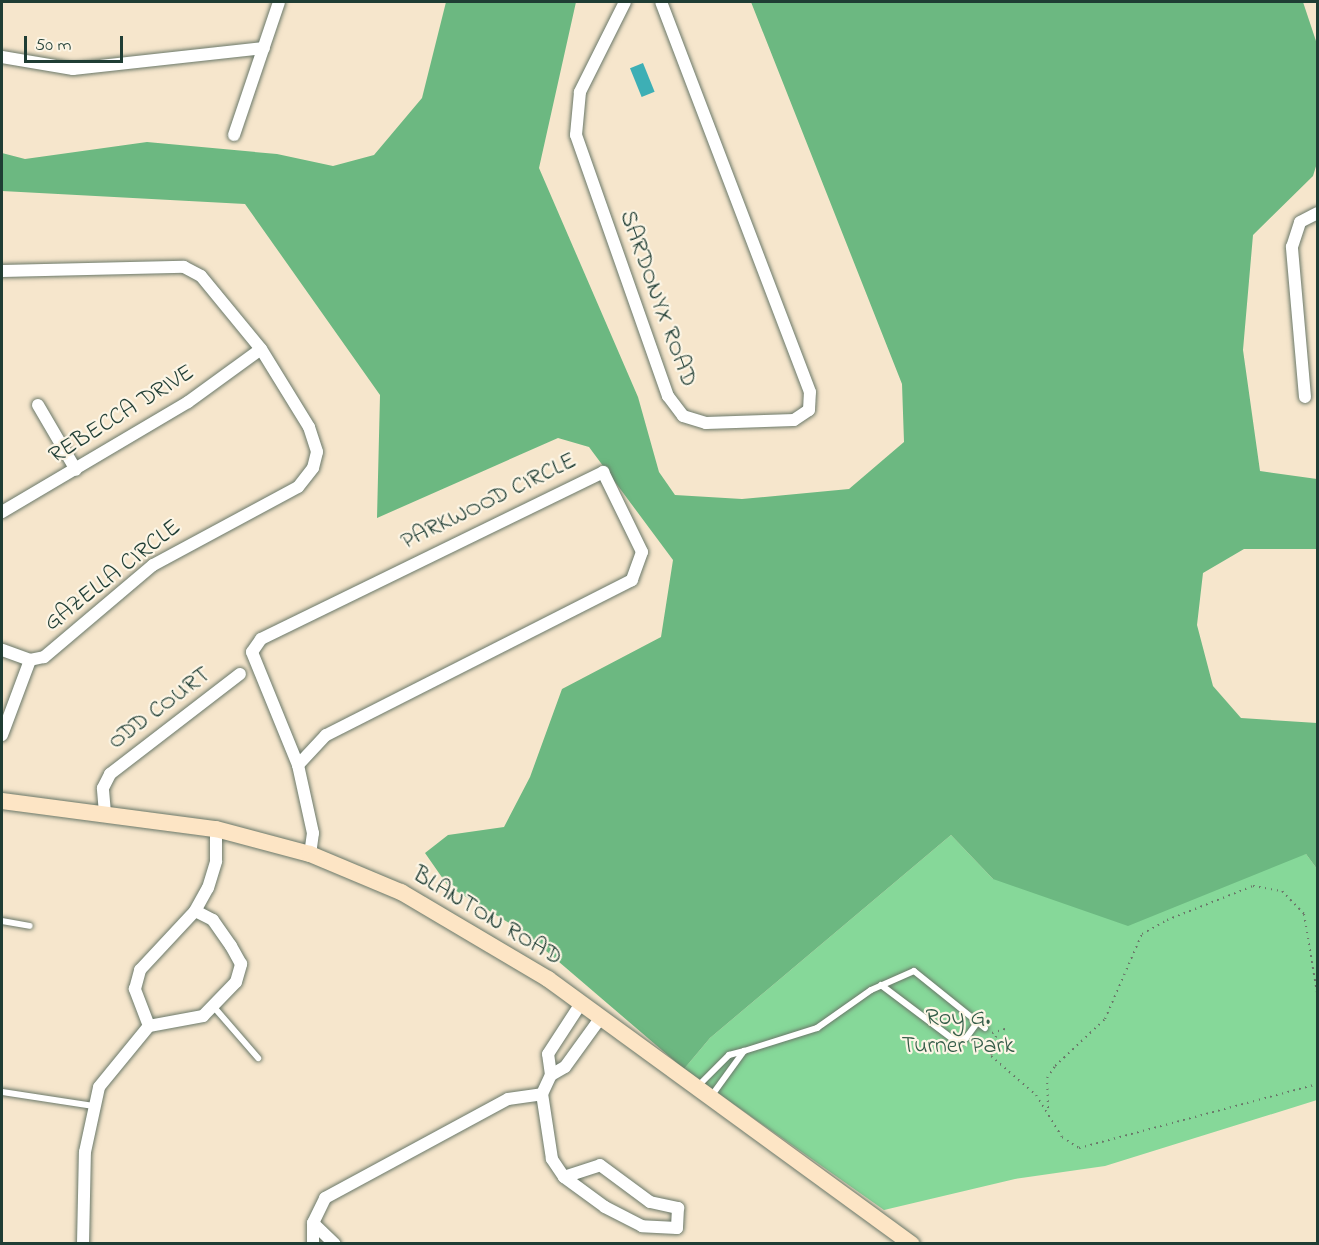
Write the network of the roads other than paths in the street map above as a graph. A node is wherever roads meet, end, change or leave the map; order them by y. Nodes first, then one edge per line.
1 (279, 2) edge
2 (625, 2) edge
3 (661, 2) edge
4 (264, 48) junction
5 (2, 57) edge
6 (234, 135) dead end
7 (1317, 213) edge
8 (2, 271) edge
9 (261, 349) junction
10 (1305, 397) dead end
11 (38, 405) dead end
12 (76, 470) junction
13 (2, 512) edge
14 (2, 650) edge
15 (30, 660) junction
16 (240, 674) dead end
17 (2, 735) edge
18 (298, 765) junction
19 (2, 801) edge
20 (105, 813) junction
21 (216, 828) junction
22 (309, 854) junction
23 (195, 911) junction
24 (2, 921) edge
25 (30, 926) dead end
26 (881, 985) junction
27 (580, 1005) junction
28 (213, 1006) junction
29 (599, 1020) junction
30 (977, 1023) junction
31 (149, 1026) junction
32 (985, 1028) road end
33 (744, 1051) junction
34 (258, 1058) dead end
35 (551, 1075) junction
36 (2, 1092) edge
37 (703, 1093) junction
38 (542, 1094) junction
39 (94, 1106) junction
40 (564, 1177) junction
41 (313, 1223) junction
42 (83, 1244) edge
43 (313, 1244) edge
44 (335, 1244) edge
45 (912, 1244) edge

1 - 4 street
2 - 3 street, SARDONYX ROAD
4 - 5 street
4 - 6 street
7 - 10 street
8 - 9 street, GAZELLA CIRCLE
9 - 12 street, REBECCA DRIVE
9 - 15 street, GAZELLA CIRCLE
11 - 12 street
12 - 13 street, REBECCA DRIVE
14 - 15 street, GAZELLA CIRCLE
15 - 17 street, GAZELLA CIRCLE
16 - 20 street, ODD COURT
18 - 18 street, PARKWOOD CIRCLE
18 - 22 street, PARKWOOD CIRCLE
19 - 20 street, BLANTON ROAD
20 - 21 street, BLANTON ROAD
21 - 22 street, BLANTON ROAD
21 - 23 street
22 - 27 street, BLANTON ROAD
23 - 28 street
23 - 31 street
24 - 25 lane
26 - 30 lane
26 - 30 lane
26 - 33 lane
27 - 29 street, BLANTON ROAD
27 - 35 street
28 - 31 street
28 - 34 lane
29 - 35 street
29 - 37 street, BLANTON ROAD
30 - 32 lane
31 - 39 street
33 - 37 lane
33 - 37 lane
35 - 38 street
36 - 39 lane
37 - 45 street, BLANTON ROAD
38 - 40 street
38 - 41 street
39 - 42 street
40 - 40 street
41 - 43 street
41 - 44 street

